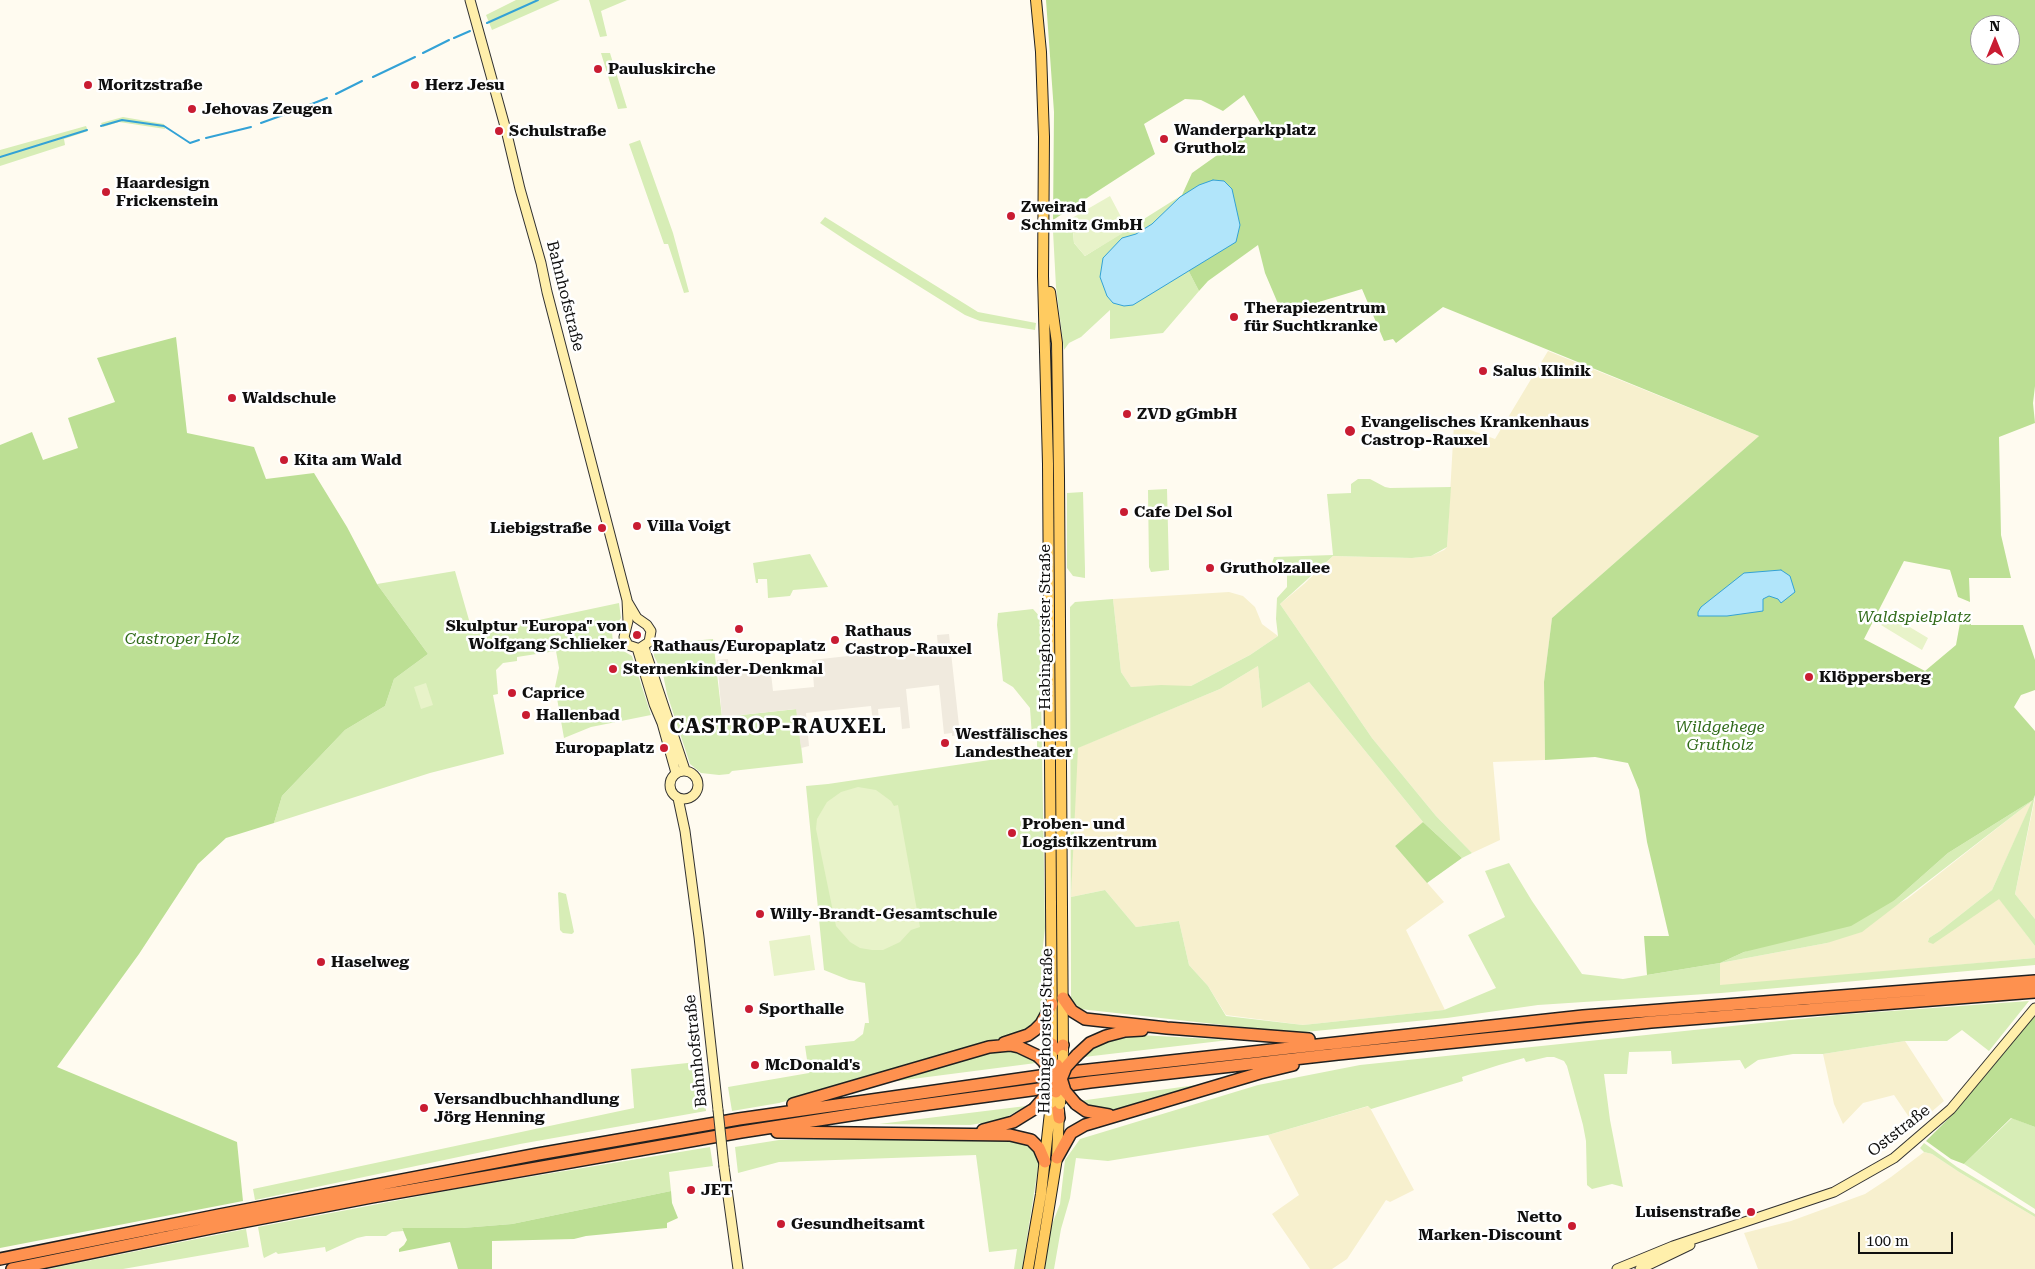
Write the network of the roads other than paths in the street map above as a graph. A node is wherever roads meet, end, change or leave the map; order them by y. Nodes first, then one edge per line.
1 (470, 0) edge
2 (1036, 0) edge
3 (1044, 164) junction
4 (1042, 276) junction
5 (1050, 298) junction
6 (627, 600) junction
7 (645, 624) junction
8 (626, 627) junction
9 (641, 648) junction
10 (680, 772) junction
11 (678, 798) junction
12 (690, 798) junction
13 (685, 830) junction
14 (2035, 981) edge
15 (2035, 992) edge
16 (1063, 998) junction
17 (1052, 1004) junction
18 (2033, 1010) edge
19 (1166, 1028) junction
20 (1341, 1041) junction
21 (998, 1045) junction
22 (1057, 1054) junction
23 (1338, 1054) junction
24 (1057, 1079) junction
25 (1055, 1106) junction
26 (1118, 1116) junction
27 (739, 1119) junction
28 (741, 1132) junction
29 (957, 1133) junction
30 (1057, 1158) junction
31 (1045, 1162) junction
32 (1715, 1232) junction
33 (0, 1259) edge
34 (1620, 1268) edge
35 (12, 1269) edge
36 (738, 1269) edge
37 (1028, 1269) edge
38 (1039, 1269) edge
39 (1640, 1269) edge

1 - 6 main road, Bahnhofstraße
2 - 3 main road, Habinghorster Straße
3 - 4 main road, Habinghorster Straße
3 - 5 main road, Habinghorster Straße
4 - 5 main road
4 - 17 main road, Habinghorster Straße
5 - 16 main road, Habinghorster Straße
6 - 7 main road, Bahnhofstraße
6 - 8 main road, Bahnhofstraße
7 - 8 main road
7 - 9 main road
8 - 9 main road, Bahnhofstraße
9 - 10 main road, Bahnhofstraße
10 - 11 main road
10 - 12 main road
11 - 12 main road
11 - 13 main road, Bahnhofstraße
12 - 13 main road, Bahnhofstraße
13 - 36 main road, Bahnhofstraße, bridge
14 - 20 highway
15 - 23 highway
16 - 19 highway
16 - 22 main road, Habinghorster Straße
17 - 21 highway
17 - 22 main road, Habinghorster Straße
18 - 32 main road, Oststraße
19 - 20 highway
19 - 24 highway, bridge
20 - 27 highway
21 - 24 highway, bridge
21 - 27 highway
22 - 24 highway, bridge
23 - 26 highway
23 - 28 highway
24 - 25 highway, bridge
24 - 26 highway, bridge
24 - 29 highway, bridge
25 - 30 main road, Habinghorster Straße
25 - 31 main road, Habinghorster Straße
26 - 30 highway
27 - 33 highway
28 - 29 highway
28 - 35 highway
29 - 31 highway
30 - 38 main road, Habinghorster Straße
31 - 37 main road, Habinghorster Straße
32 - 34 main road, Oststraße
32 - 39 main road, Oststraße

